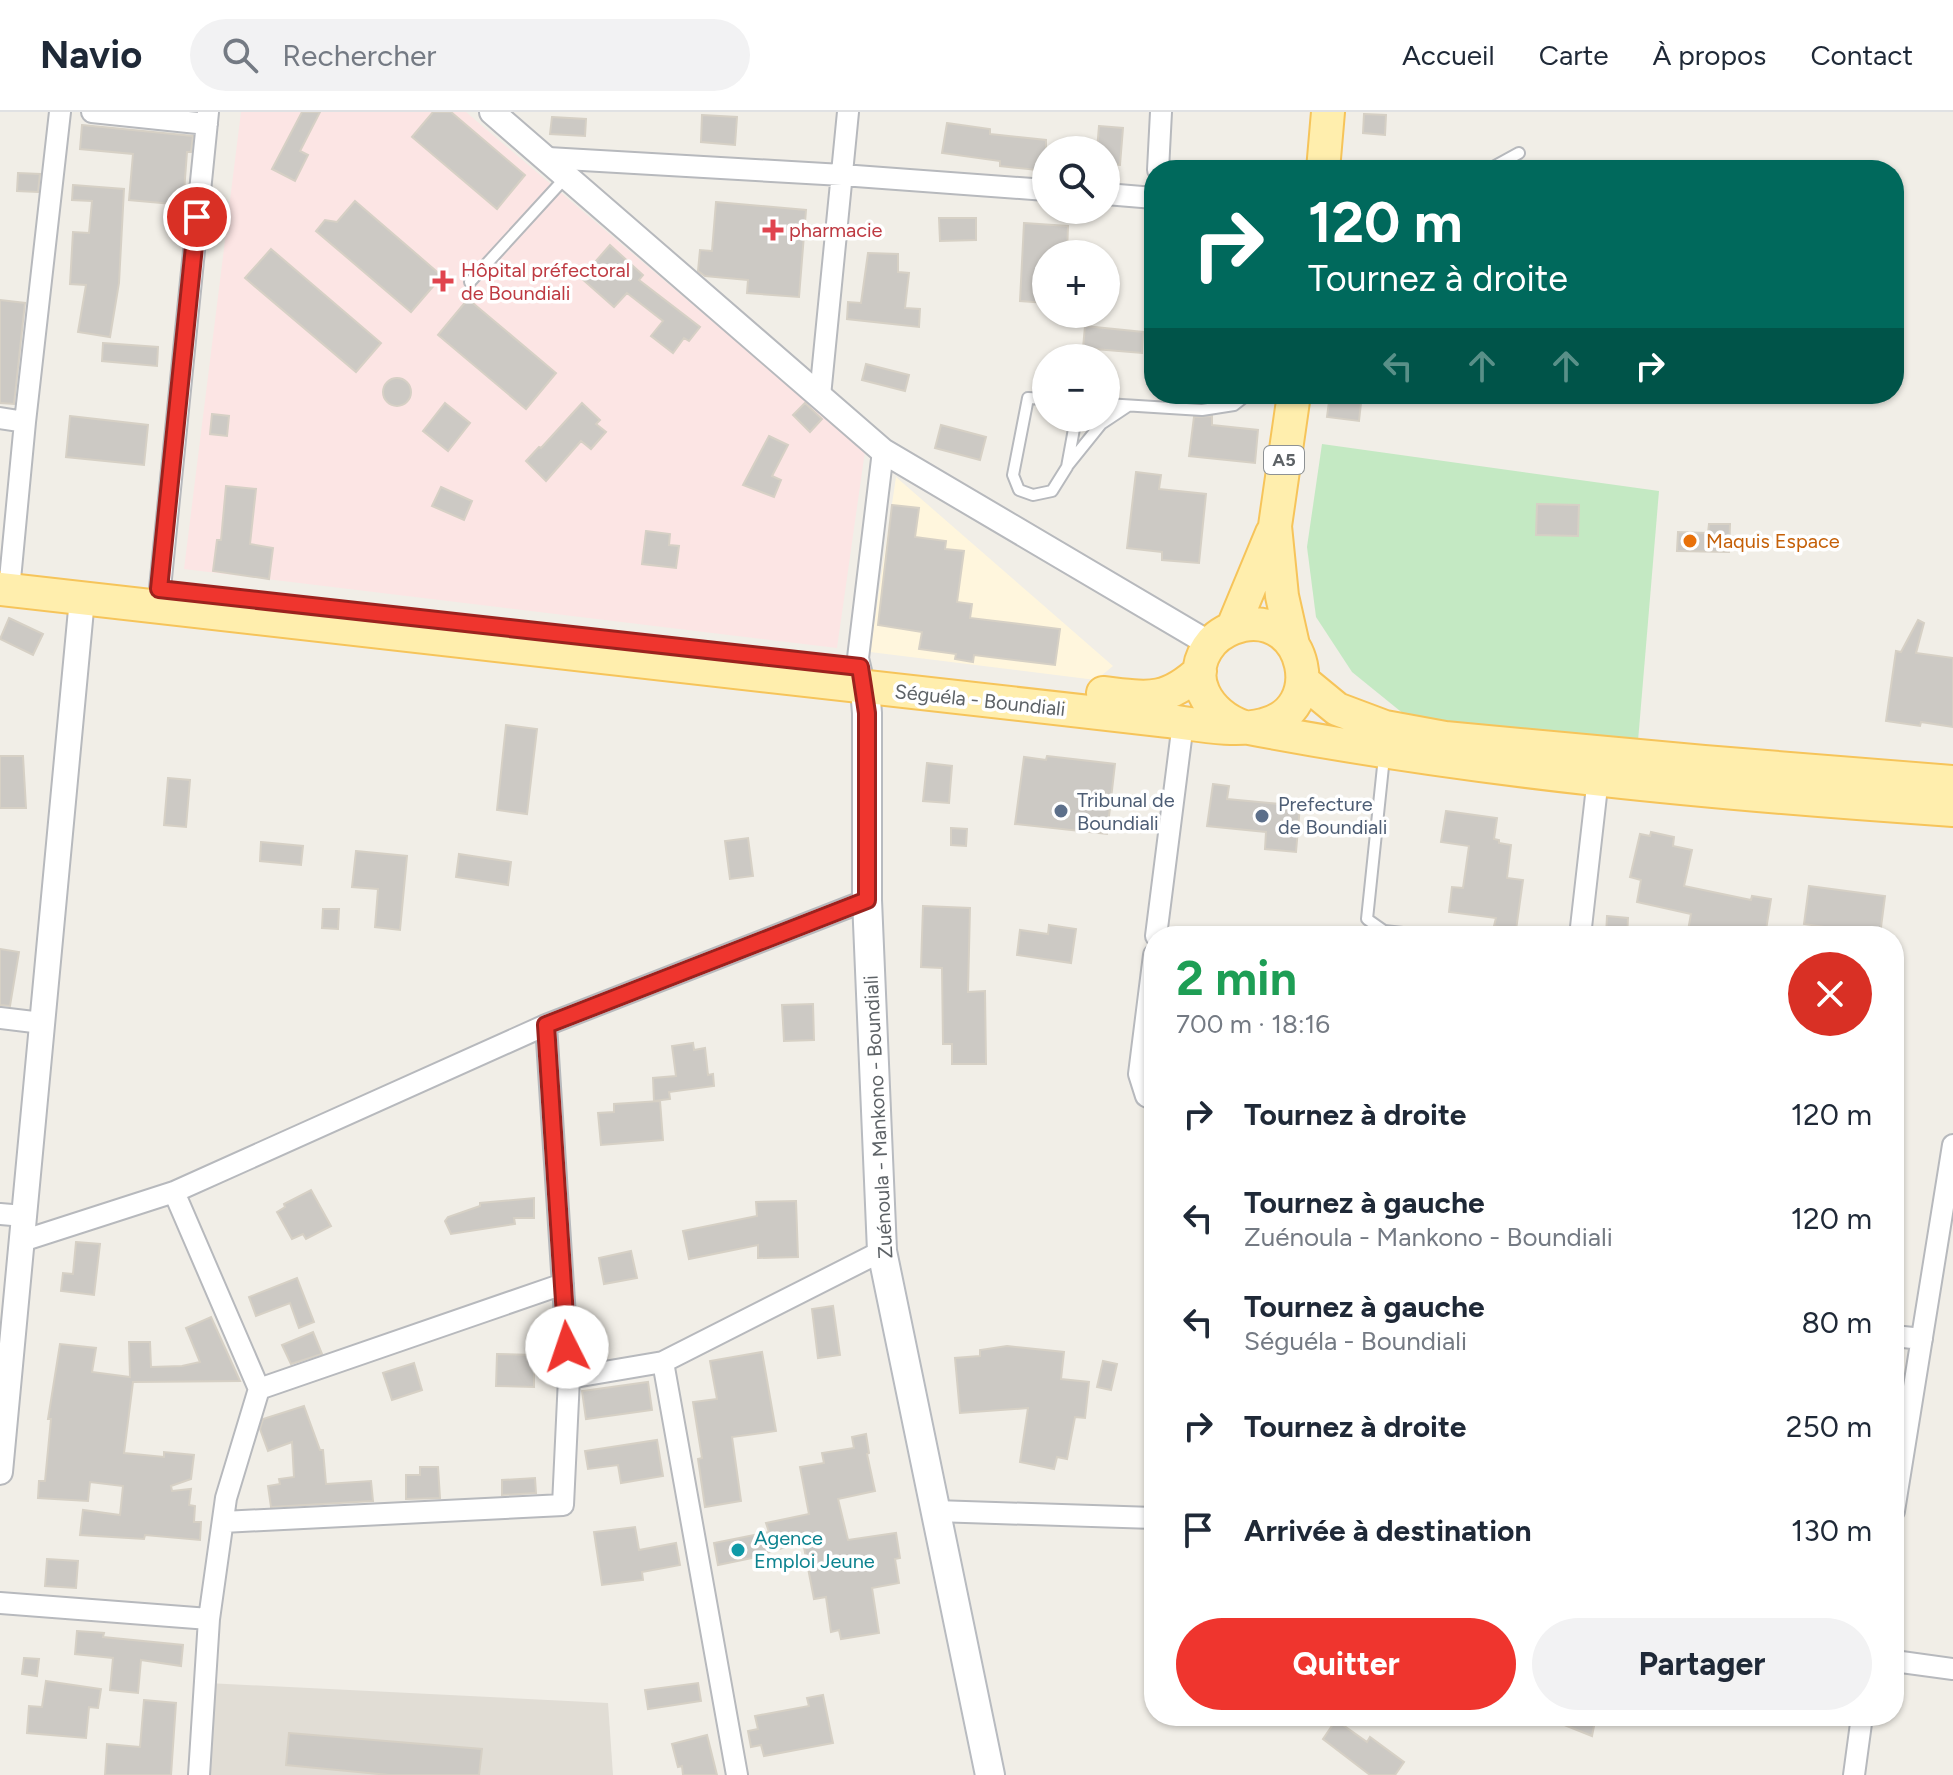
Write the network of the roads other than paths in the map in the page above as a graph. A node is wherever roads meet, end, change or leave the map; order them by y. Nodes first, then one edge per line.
1 (60, 112) edge
2 (92, 112) edge
3 (492, 112) edge
4 (848, 112) edge
5 (1161, 112) edge
6 (1328, 112) edge
7 (207, 118) edge
8 (1519, 153) dead end
9 (548, 158) junction
10 (1159, 160) edge
11 (1324, 160) edge
12 (1506, 160) edge
13 (842, 175) junction
14 (567, 176) junction
15 (1032, 189) edge
16 (1120, 195) edge
17 (1144, 197) edge
18 (470, 282) dead end
19 (820, 396) junction
20 (1032, 398) edge
21 (1235, 404) edge
22 (1293, 404) edge
23 (1120, 405) edge
24 (1128, 406) junction
25 (0, 418) edge
26 (25, 422) junction
27 (1073, 432) edge
28 (883, 451) junction
29 (1067, 467) junction
30 (1275, 526) junction
31 (5, 580) edge
32 (82, 599) junction
33 (158, 599) junction
34 (1293, 645) junction
35 (1214, 648) junction
36 (862, 678) junction
37 (1303, 681) junction
38 (1183, 723) junction
39 (1244, 727) junction
40 (1385, 751) junction
41 (1599, 766) junction
42 (1953, 782) edge
43 (1953, 810) edge
44 (867, 900) junction
45 (1157, 926) edge
46 (1377, 926) edge
47 (1581, 926) edge
48 (0, 1018) edge
49 (42, 1023) junction
50 (546, 1025) junction
51 (1144, 1034) edge
52 (1144, 1090) edge
53 (1953, 1145) edge
54 (174, 1192) junction
55 (12, 1215) edge
56 (22, 1241) junction
57 (882, 1251) junction
58 (563, 1284) junction
59 (1904, 1337) edge
60 (1922, 1339) junction
61 (663, 1362) junction
62 (569, 1378) junction
63 (259, 1389) junction
64 (2, 1424) edge
65 (1904, 1450) edge
66 (0, 1472) edge
67 (935, 1511) junction
68 (1144, 1518) edge
69 (223, 1522) junction
70 (0, 1603) edge
71 (209, 1619) junction
72 (1904, 1662) edge
73 (1953, 1669) edge
74 (1861, 1726) edge
75 (199, 1775) edge
76 (737, 1775) edge
77 (990, 1775) edge
78 (1854, 1775) edge

1 - 26 street
2 - 7 street
3 - 9 street
4 - 13 street
5 - 10 street
6 - 11 main road
7 - 33 street
8 - 12 lane
9 - 13 street
9 - 14 street
13 - 15 street
13 - 19 street
14 - 18 lane
14 - 19 street
16 - 17 street
19 - 28 street
20 - 29 lane
21 - 24 lane
22 - 30 main road, A5
23 - 24 lane
24 - 29 lane
25 - 26 street
26 - 31 street
27 - 29 lane
28 - 35 street
28 - 36 street
30 - 34 main road, A5
30 - 35 main road, A5
31 - 32 main road, Séguéla - Boundiali
31 - 33 main road, Séguéla - Boundiali
32 - 33 main road, Séguéla - Boundiali
32 - 49 street
33 - 36 main road, Séguéla - Boundiali
34 - 35 main road
34 - 37 main road
35 - 36 main road, Séguéla - Boundiali
35 - 39 main road
36 - 38 main road, Séguéla - Boundiali
36 - 44 main road, Zuénoula - Mankono - Boundiali
37 - 39 main road, Séguéla - Boundiali
37 - 41 main road
38 - 39 main road, Séguéla - Boundiali
38 - 45 street
39 - 40 main road
40 - 41 main road
40 - 46 lane
41 - 42 main road
41 - 43 main road
41 - 47 street
44 - 50 street
44 - 57 main road, Zuénoula - Mankono - Boundiali
48 - 49 street
49 - 55 street
50 - 54 street
50 - 58 street
51 - 52 street
53 - 60 street
54 - 56 street
54 - 63 street
55 - 56 street
56 - 64 street
57 - 61 street
57 - 67 main road, Zuénoula - Mankono - Boundiali
58 - 62 street
58 - 63 street
59 - 60 street
60 - 65 street
61 - 62 street
61 - 76 street
62 - 69 street
63 - 69 street
64 - 66 street
67 - 68 street
67 - 77 main road, Zuénoula - Mankono - Boundiali
69 - 71 street
70 - 71 street
71 - 75 street
72 - 73 street
74 - 78 street

